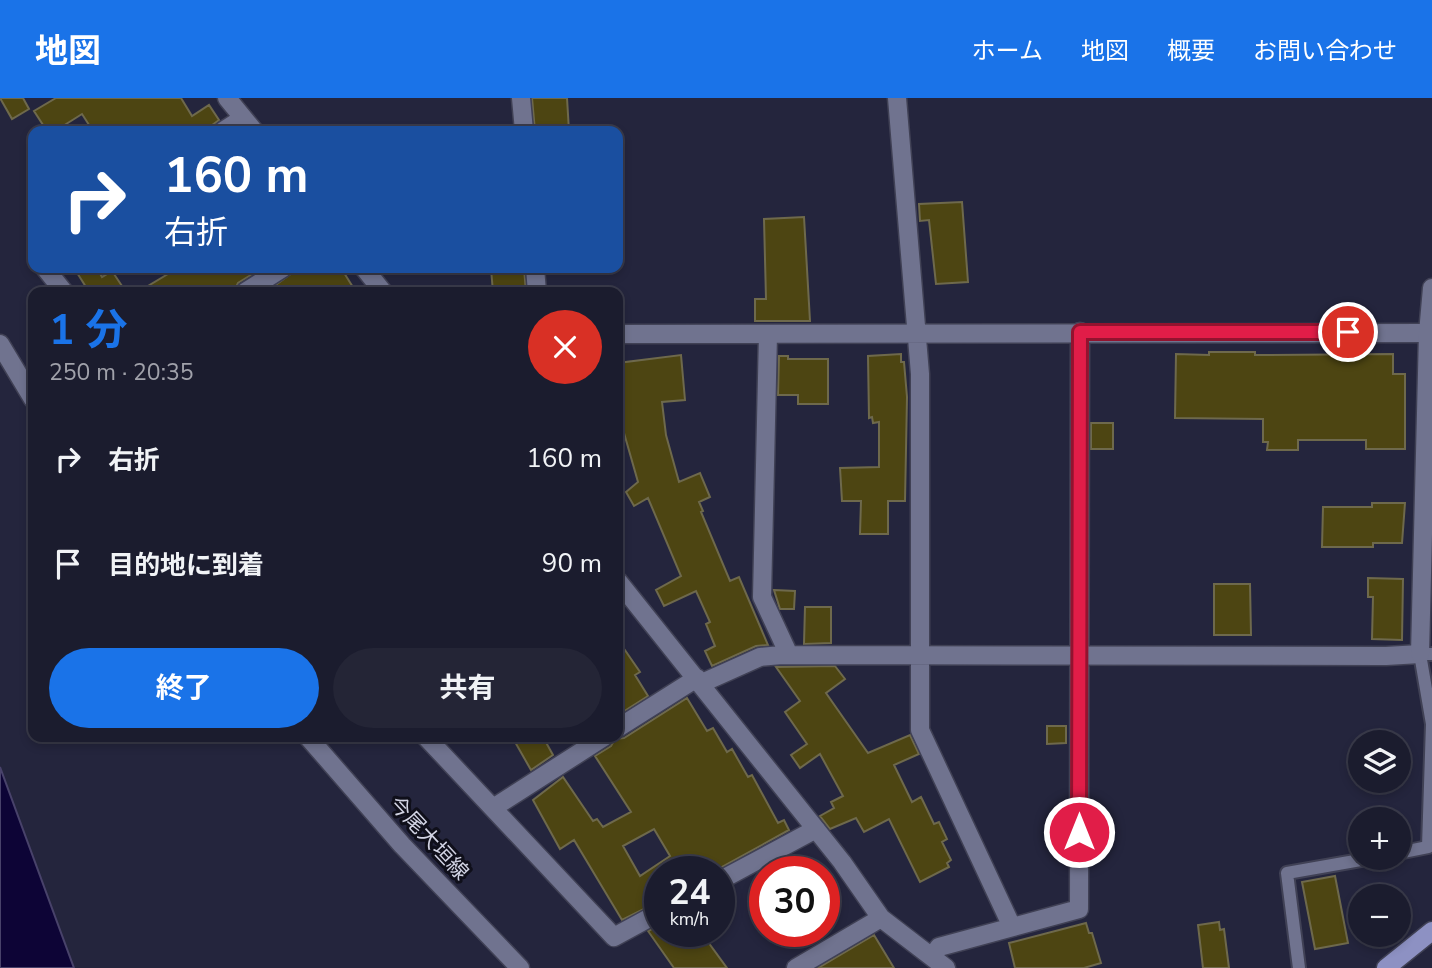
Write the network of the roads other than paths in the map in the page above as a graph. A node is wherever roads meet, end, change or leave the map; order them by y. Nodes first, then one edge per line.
1 (227, 98) edge
2 (521, 98) edge
3 (897, 98) edge
4 (248, 125) edge
5 (524, 126) edge
6 (49, 273) edge
7 (275, 273) edge
8 (368, 273) edge
9 (60, 287) edge
10 (253, 287) edge
11 (379, 287) edge
12 (1432, 288) edge
13 (1432, 299) edge
14 (1080, 332) junction
15 (915, 333) junction
16 (1430, 333) edge
17 (623, 334) edge
18 (768, 334) junction
19 (0, 344) edge
20 (28, 391) edge
21 (623, 587) edge
22 (1080, 653) junction
23 (1426, 654) edge
24 (789, 655) junction
25 (921, 656) junction
26 (699, 681) junction
27 (623, 725) edge
28 (312, 742) edge
29 (431, 742) edge
30 (596, 742) edge
31 (493, 807) junction
32 (816, 829) junction
33 (1411, 850) edge
34 (1348, 862) edge
35 (735, 872) edge
36 (881, 918) junction
37 (644, 921) edge
38 (1012, 927) junction
39 (1432, 931) edge
40 (939, 963) edge
41 (520, 968) edge
42 (796, 968) edge
43 (1299, 968) edge
44 (1386, 968) edge

1 - 4 street
2 - 5 street
3 - 15 street
6 - 9 street
7 - 10 street
8 - 11 street
12 - 13 street
13 - 16 street
14 - 15 street
14 - 16 street
14 - 22 street
15 - 18 street
15 - 25 street
16 - 23 street
17 - 18 street
18 - 24 street
19 - 20 street
21 - 26 street
22 - 23 street
22 - 25 street
22 - 38 street
23 - 33 lane
24 - 25 street
24 - 26 street
25 - 38 street
26 - 27 street
26 - 32 street
28 - 41 street, 今尾大垣線
29 - 31 street
30 - 31 street
31 - 37 street
32 - 35 street
32 - 36 street
34 - 43 lane
36 - 40 street
36 - 42 street
38 - 40 street
39 - 44 main road

